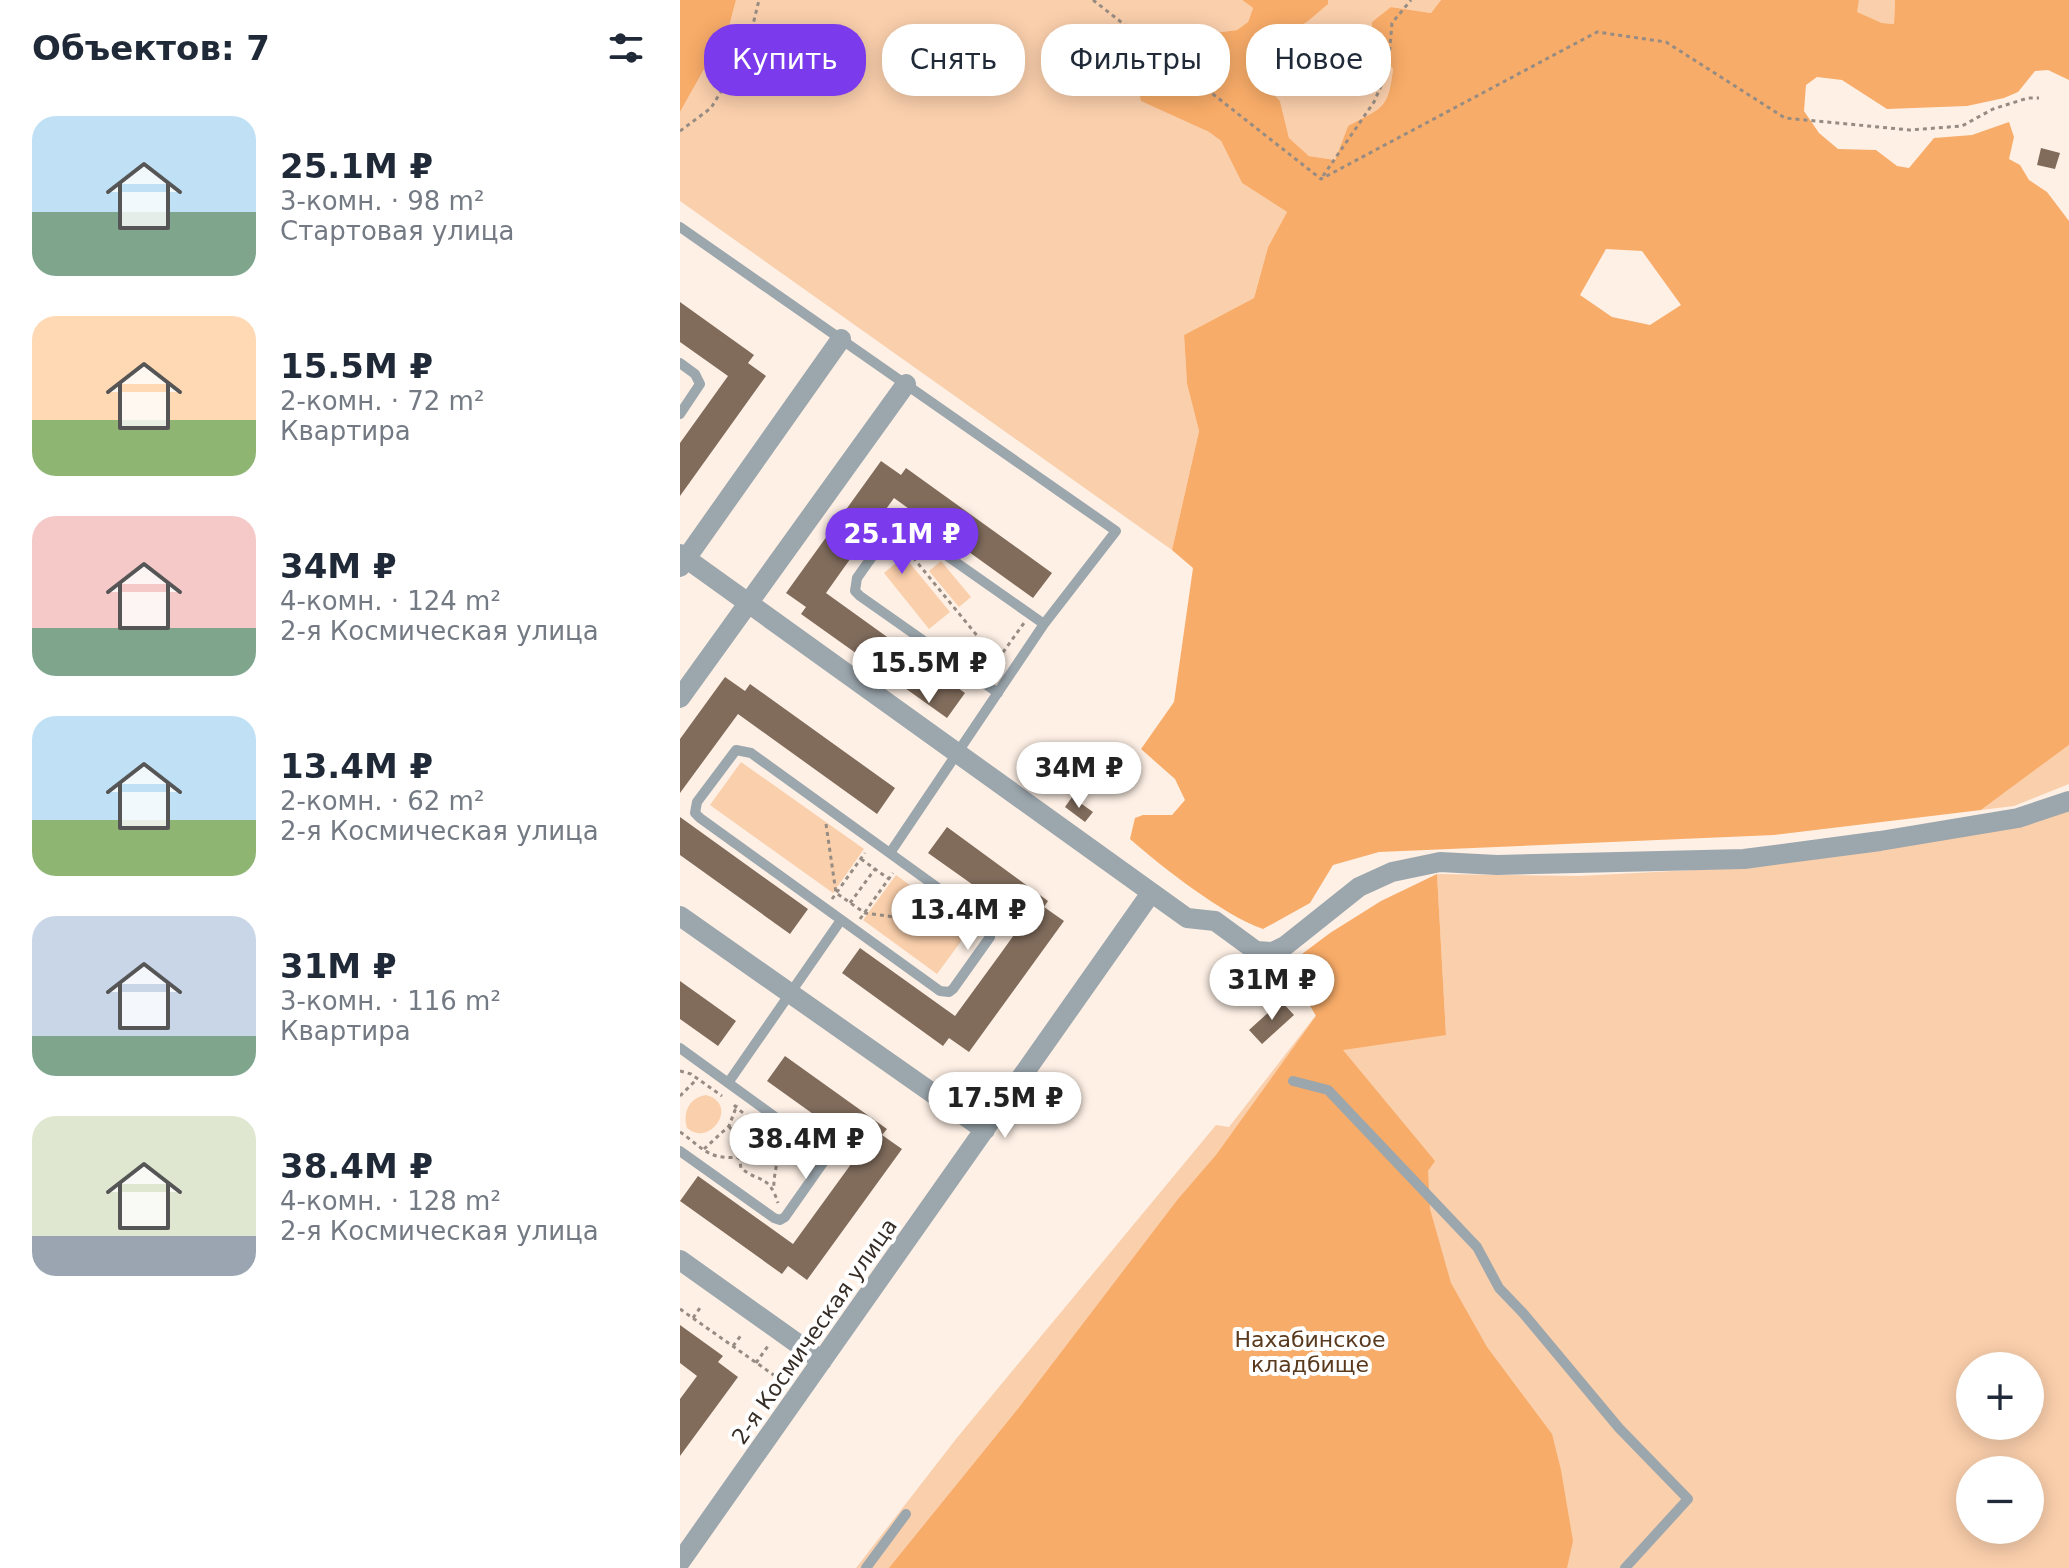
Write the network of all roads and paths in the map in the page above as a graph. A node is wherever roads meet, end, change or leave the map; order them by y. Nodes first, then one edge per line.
1 (759, 0) edge
2 (1093, 0) edge
3 (1411, 0) edge
4 (2039, 98) dead end
5 (680, 131) edge
6 (1321, 179) junction
7 (680, 227) edge
8 (841, 339) junction
9 (680, 363) edge
10 (906, 384) junction
11 (680, 414) edge
12 (891, 530) junction
13 (682, 560) edge
14 (748, 603) junction
15 (1030, 614) junction
16 (1044, 624) junction
17 (997, 660) junction
18 (982, 682) junction
19 (998, 693) junction
20 (680, 698) edge
21 (957, 753) junction
22 (2069, 801) edge
23 (823, 805) junction
24 (873, 841) junction
25 (890, 853) junction
26 (861, 859) junction
27 (902, 862) junction
28 (875, 869) junction
29 (889, 879) junction
30 (836, 893) junction
31 (1151, 893) junction
32 (850, 903) junction
33 (825, 908) junction
34 (865, 913) junction
35 (680, 916) edge
36 (841, 920) junction
37 (853, 928) junction
38 (992, 931) junction
39 (790, 993) junction
40 (680, 1048) edge
41 (710, 1070) junction
42 (680, 1071) edge
43 (696, 1079) junction
44 (1293, 1081) dead end
45 (728, 1083) junction
46 (680, 1096) edge
47 (746, 1096) junction
48 (736, 1107) junction
49 (729, 1126) junction
50 (985, 1130) junction
51 (680, 1132) edge
52 (777, 1149) junction
53 (703, 1150) junction
54 (680, 1151) edge
55 (825, 1155) junction
56 (737, 1158) junction
57 (774, 1189) junction
58 (780, 1220) junction
59 (680, 1260) edge
60 (702, 1305) dead end
61 (680, 1309) edge
62 (693, 1318) junction
63 (742, 1334) dead end
64 (733, 1346) junction
65 (822, 1361) junction
66 (778, 1378) dead end
67 (906, 1514) dead end
68 (680, 1562) edge
69 (866, 1568) edge
70 (1625, 1568) edge

1 - 5 path
2 - 6 path
3 - 6 path
4 - 6 path
7 - 8 lane
8 - 10 lane
8 - 13 street
9 - 11 lane
10 - 14 street
10 - 16 lane
12 - 15 lane
12 - 17 path
12 - 18 lane
13 - 14 street
14 - 20 street
14 - 21 street
15 - 16 lane
15 - 17 path
16 - 19 lane
17 - 18 path
18 - 19 lane
19 - 21 lane
21 - 25 lane
21 - 31 street
22 - 31 street
23 - 24 lane
23 - 30 path
23 - 33 lane
24 - 25 lane
24 - 26 path
25 - 27 lane
26 - 28 path
26 - 30 path
27 - 29 path
27 - 38 lane
28 - 29 path
28 - 32 path
29 - 34 path
30 - 32 path
30 - 33 path
31 - 50 street, 2-я Космическая улица
32 - 34 path
33 - 36 lane
34 - 37 path
34 - 38 path
35 - 39 street
36 - 37 lane
36 - 39 lane
37 - 38 lane
39 - 45 lane
39 - 50 street
40 - 41 lane
41 - 43 path
41 - 45 lane
42 - 43 path
43 - 46 path
43 - 48 path
44 - 70 lane
45 - 47 lane
47 - 48 path
47 - 55 lane
48 - 49 path
48 - 52 path
49 - 53 path
49 - 56 path
50 - 65 street, 2-я Космическая улица
51 - 53 path
52 - 55 path
52 - 56 path
52 - 57 path
53 - 56 path
54 - 58 lane
55 - 58 lane
56 - 57 path
57 - 58 path
59 - 65 street
60 - 62 path
61 - 62 path
62 - 64 path
63 - 64 path
64 - 66 path
65 - 68 street, 2-я Космическая улица
67 - 69 lane

